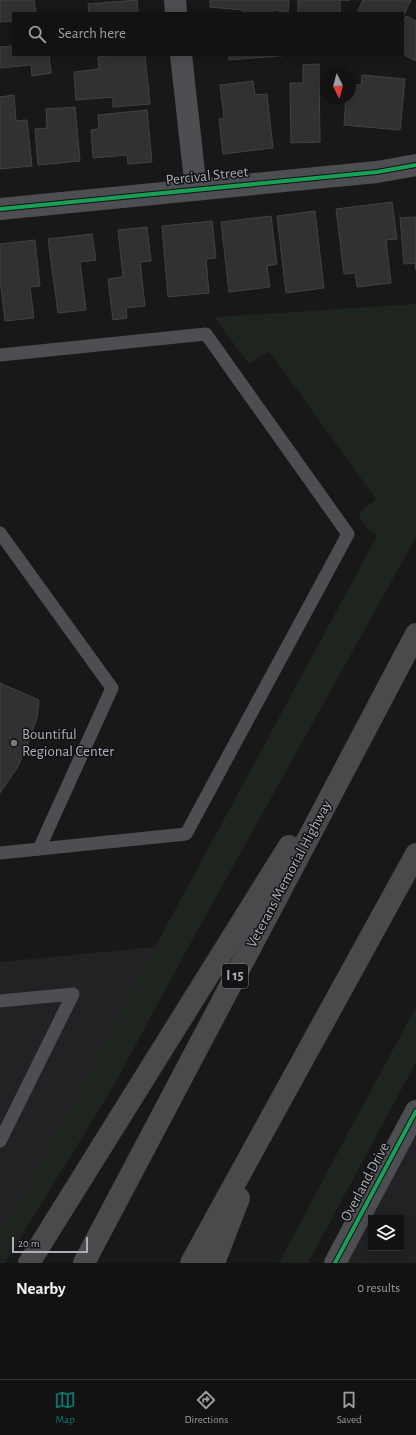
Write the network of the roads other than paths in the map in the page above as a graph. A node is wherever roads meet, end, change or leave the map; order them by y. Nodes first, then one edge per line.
1 (175, 0) edge
2 (176, 12) edge
3 (181, 56) edge
4 (416, 165) edge
5 (196, 190) junction
6 (0, 209) edge
7 (0, 355) edge
8 (0, 533) edge
9 (416, 634) edge
10 (387, 689) junction
11 (39, 849) junction
12 (0, 853) edge
13 (416, 854) edge
14 (0, 1001) edge
15 (416, 1111) edge
16 (264, 1130) junction
17 (410, 1138) edge
18 (0, 1141) edge
19 (29, 1263) edge
20 (84, 1263) edge
21 (191, 1263) edge
22 (214, 1263) edge
23 (335, 1263) edge

1 - 2 street
3 - 5 street
4 - 5 street, Percival Street
5 - 6 street, Percival Street
7 - 11 lane
8 - 11 lane
9 - 10 highway, Veterans Memorial Highway / I 15
10 - 19 highway
10 - 20 highway, Veterans Memorial Highway / I 15
11 - 12 lane
13 - 16 highway
14 - 18 lane
15 - 17 street, Overland Drive
16 - 21 highway
16 - 22 highway
17 - 23 street, Overland Drive

